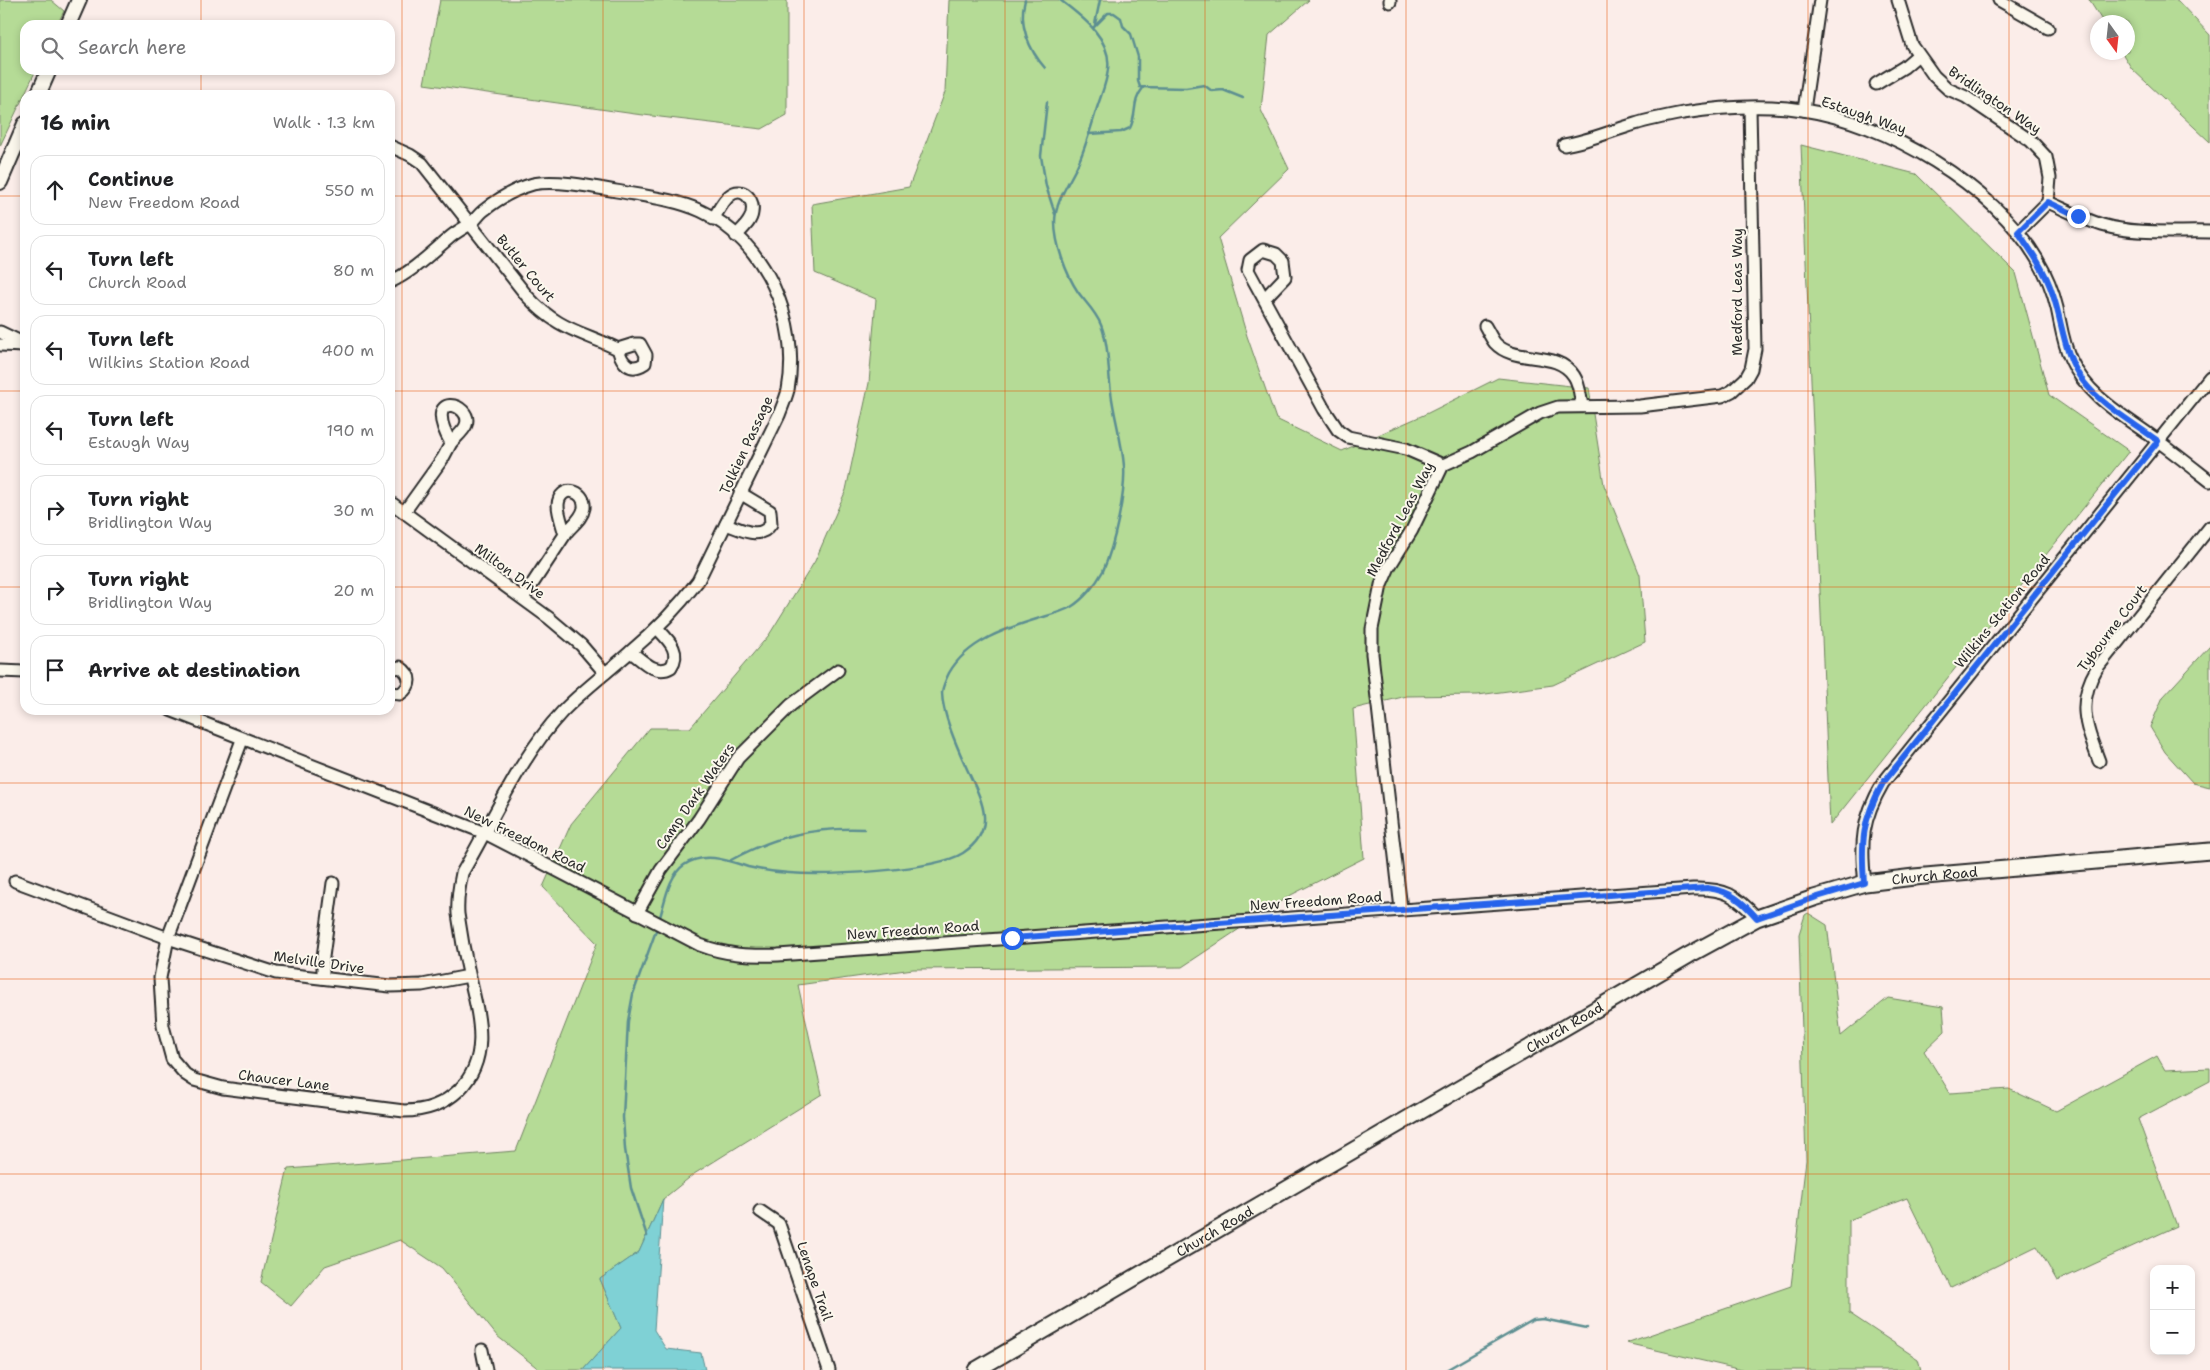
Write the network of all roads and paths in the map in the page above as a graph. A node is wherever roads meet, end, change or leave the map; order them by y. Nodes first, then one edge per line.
1 (79, 0) edge
2 (1820, 0) edge
3 (1898, 0) edge
4 (1999, 0) edge
5 (70, 20) edge
6 (2048, 28) dead end
7 (1918, 55) junction
8 (47, 75) edge
9 (1876, 84) dead end
10 (40, 90) edge
11 (1750, 108) junction
12 (1804, 110) junction
13 (20, 136) edge
14 (1564, 145) dead end
15 (395, 148) edge
16 (0, 182) edge
17 (2048, 202) junction
18 (713, 219) junction
19 (471, 224) junction
20 (2018, 232) junction
21 (2210, 232) edge
22 (736, 236) junction
23 (395, 279) edge
24 (1265, 298) dead end
25 (1485, 326) dead end
26 (0, 332) edge
27 (20, 342) edge
28 (0, 345) edge
29 (20, 345) edge
30 (618, 349) dead end
31 (2210, 377) edge
32 (1582, 406) junction
33 (2158, 441) junction
34 (451, 443) dead end
35 (1443, 465) junction
36 (2210, 481) edge
37 (740, 493) junction
38 (395, 505) edge
39 (404, 511) junction
40 (726, 524) junction
41 (2210, 527) edge
42 (565, 535) dead end
43 (523, 598) junction
44 (657, 628) junction
45 (631, 652) junction
46 (395, 668) edge
47 (838, 670) dead end
48 (0, 671) edge
49 (20, 672) edge
50 (605, 673) junction
51 (395, 694) edge
52 (182, 715) edge
53 (242, 740) junction
54 (2099, 760) dead end
55 (485, 833) junction
56 (2210, 851) edge
57 (15, 880) dead end
58 (333, 883) dead end
59 (1864, 883) junction
60 (1401, 910) junction
61 (642, 915) junction
62 (1757, 918) junction
63 (168, 938) junction
64 (469, 976) junction
65 (323, 978) junction
66 (760, 1211) dead end
67 (482, 1350) dead end
68 (486, 1370) edge
69 (829, 1370) edge
70 (976, 1370) edge

1 - 5 street
2 - 12 street
3 - 7 street, Bridlington Way
4 - 6 street
7 - 9 street
7 - 17 street, Bridlington Way
8 - 10 street
11 - 12 street, Estaugh Way
11 - 14 street, Estaugh Way
11 - 32 street, Medford Leas Way
12 - 20 street, Estaugh Way
13 - 16 street
15 - 19 street, Butler Court
17 - 20 street
17 - 21 street
18 - 19 street, Tolkien Passage
18 - 22 street, Tolkien Passage
18 - 22 street
19 - 23 street, Tolkien Passage
19 - 30 street, Butler Court
20 - 33 street, Estaugh Way
22 - 37 street, Tolkien Passage
24 - 35 street
25 - 32 street
26 - 27 street
28 - 29 street
31 - 33 street, Wilkins Station Road
32 - 35 street, Medford Leas Way
33 - 36 street, Estaugh Way
33 - 59 street, Wilkins Station Road
34 - 39 street
35 - 60 street, Medford Leas Way
37 - 40 street, Tolkien Passage
37 - 40 street
38 - 39 street, Milton Drive
39 - 43 street, Milton Drive
40 - 44 street, Tolkien Passage
41 - 54 street, Tybourne Court
42 - 43 street
43 - 50 street, Milton Drive
44 - 45 street, Tolkien Passage
44 - 45 street
45 - 50 street, Tolkien Passage
46 - 51 street
47 - 61 street, Camp Dark Waters
48 - 49 street
50 - 55 street, Tolkien Passage
52 - 53 street, New Freedom Road
53 - 55 street, New Freedom Road
53 - 63 street, Chaucer Lane
55 - 61 street, New Freedom Road
55 - 64 street, Chaucer Lane
56 - 59 main road, Church Road
57 - 63 street, Melville Drive
58 - 65 street
59 - 62 main road, Church Road
60 - 61 street, New Freedom Road
60 - 62 street, New Freedom Road
62 - 70 main road, Church Road
63 - 64 street, Chaucer Lane
63 - 65 street, Melville Drive
64 - 65 street, Melville Drive
66 - 69 street, Lenape Trail
67 - 68 street

